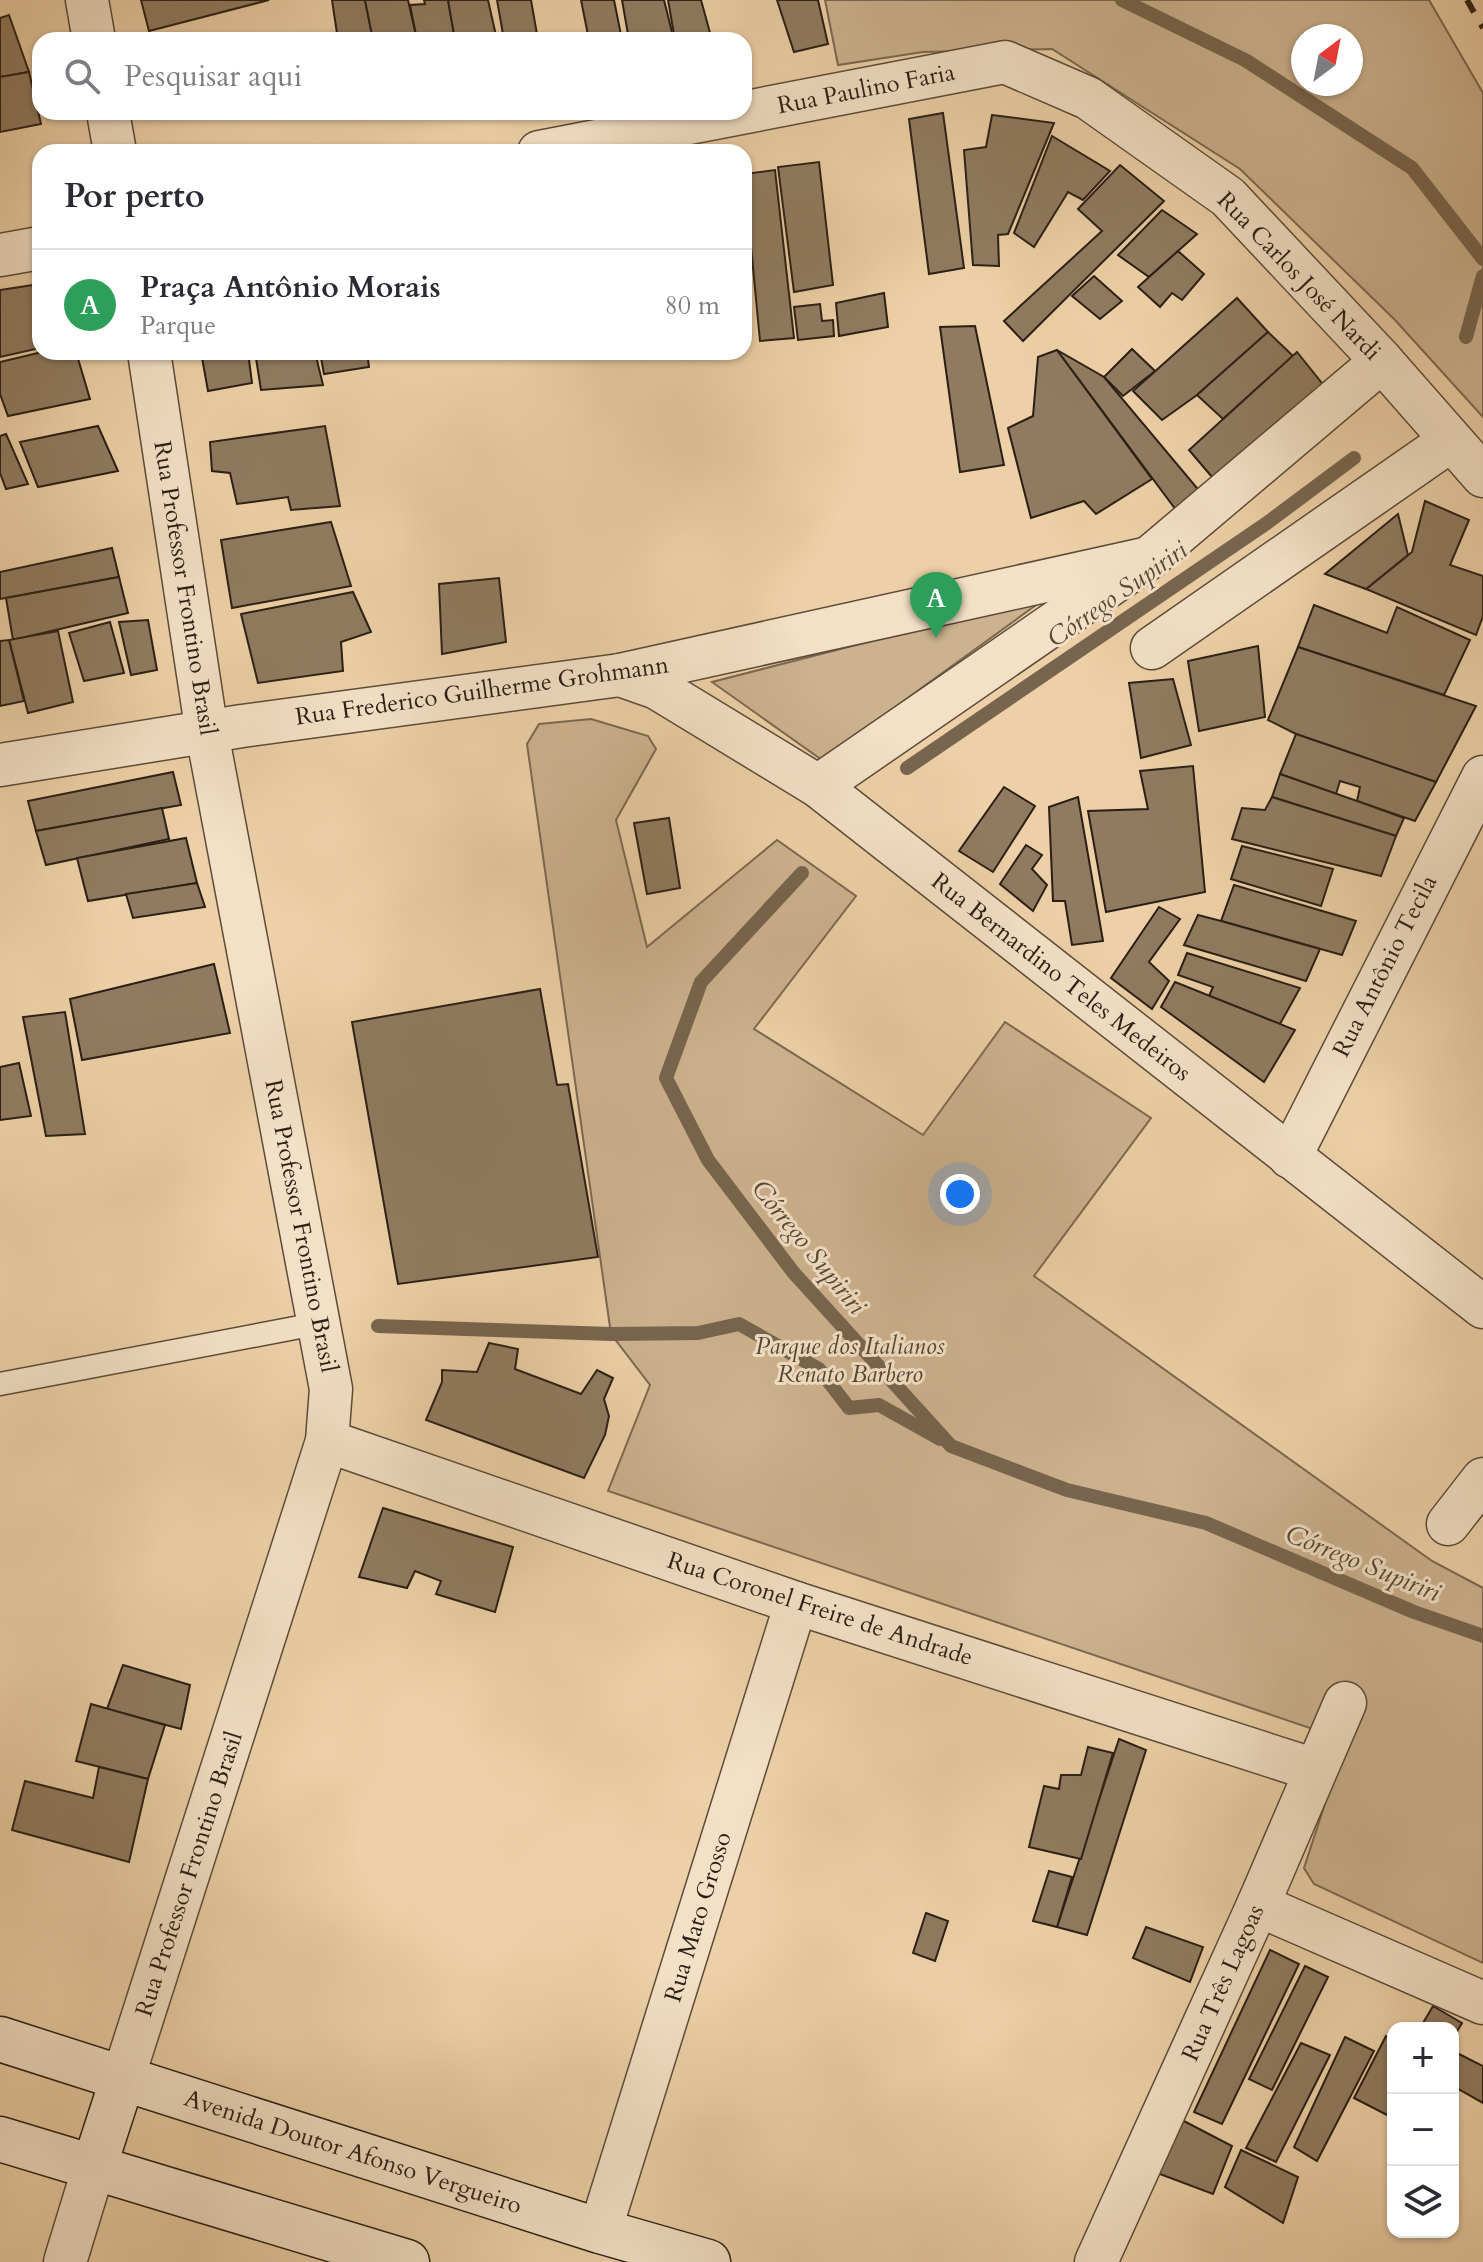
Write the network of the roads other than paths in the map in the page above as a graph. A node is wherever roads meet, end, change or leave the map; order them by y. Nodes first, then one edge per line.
1 (87, 0) edge
2 (93, 32) edge
3 (1005, 62) joint
4 (752, 111) edge
5 (109, 120) edge
6 (705, 120) edge
7 (114, 144) edge
8 (580, 144) edge
9 (32, 249) edge
10 (0, 255) edge
11 (150, 360) edge
12 (1382, 361) junction
13 (1450, 441) junction
14 (1483, 476) edge
15 (1149, 558) junction
16 (1152, 648) dead end
17 (620, 675) junction
18 (207, 733) junction
19 (0, 765) edge
20 (1483, 777) edge
21 (818, 786) junction
22 (1290, 1157) junction
23 (1483, 1307) edge
24 (321, 1323) junction
25 (0, 1384) edge
26 (327, 1441) junction
27 (1483, 1479) edge
28 (1448, 1524) dead end
29 (796, 1603) junction
30 (1345, 1703) dead end
31 (1315, 1770) junction
32 (1258, 1905) junction
33 (1483, 2003) edge
34 (0, 2039) edge
35 (123, 2078) junction
36 (0, 2139) edge
37 (94, 2167) junction
38 (600, 2231) junction
39 (65, 2262) edge
40 (407, 2262) edge
41 (708, 2262) edge
42 (1096, 2262) edge

1 - 2 street
3 - 4 street, Rua Paulino Faria
3 - 12 street, Rua Carlos José Nardi
5 - 7 street
6 - 8 street, Rua Paulino Faria
9 - 10 street
11 - 18 street, Rua Professor Frontino Brasil
12 - 13 street, Rua Carlos José Nardi
12 - 15 street, Rua Frederico Guilherme Grohmann
13 - 14 street, Rua Carlos José Nardi
13 - 16 street
15 - 17 street, Rua Frederico Guilherme Grohmann
15 - 21 street, Rua Frederico Guilherme Grohmann
17 - 18 street, Rua Frederico Guilherme Grohmann
17 - 21 street, Rua Bernardino Teles Medeiros
18 - 19 street, Rua Frederico Guilherme Grohmann
18 - 24 street, Rua Professor Frontino Brasil
20 - 22 street, Rua Antônio Tecila
21 - 22 street, Rua Bernardino Teles Medeiros
22 - 23 street, Rua Bernardino Teles Medeiros
24 - 25 lane
24 - 26 street, Rua Professor Frontino Brasil
26 - 29 street, Rua Coronel Freire de Andrade
26 - 35 street, Rua Professor Frontino Brasil
27 - 28 street
29 - 31 street, Rua Coronel Freire de Andrade
29 - 38 street, Rua Mato Grosso
30 - 31 street, Rua Três Lagoas
31 - 32 street, Rua Três Lagoas
32 - 33 street
32 - 42 street, Rua Três Lagoas
34 - 35 main road, Avenida Doutor Afonso Vergueiro
35 - 37 main road
35 - 38 main road, Avenida Doutor Afonso Vergueiro
36 - 37 main road
37 - 39 street
37 - 40 main road
38 - 41 main road, Avenida Doutor Afonso Vergueiro

